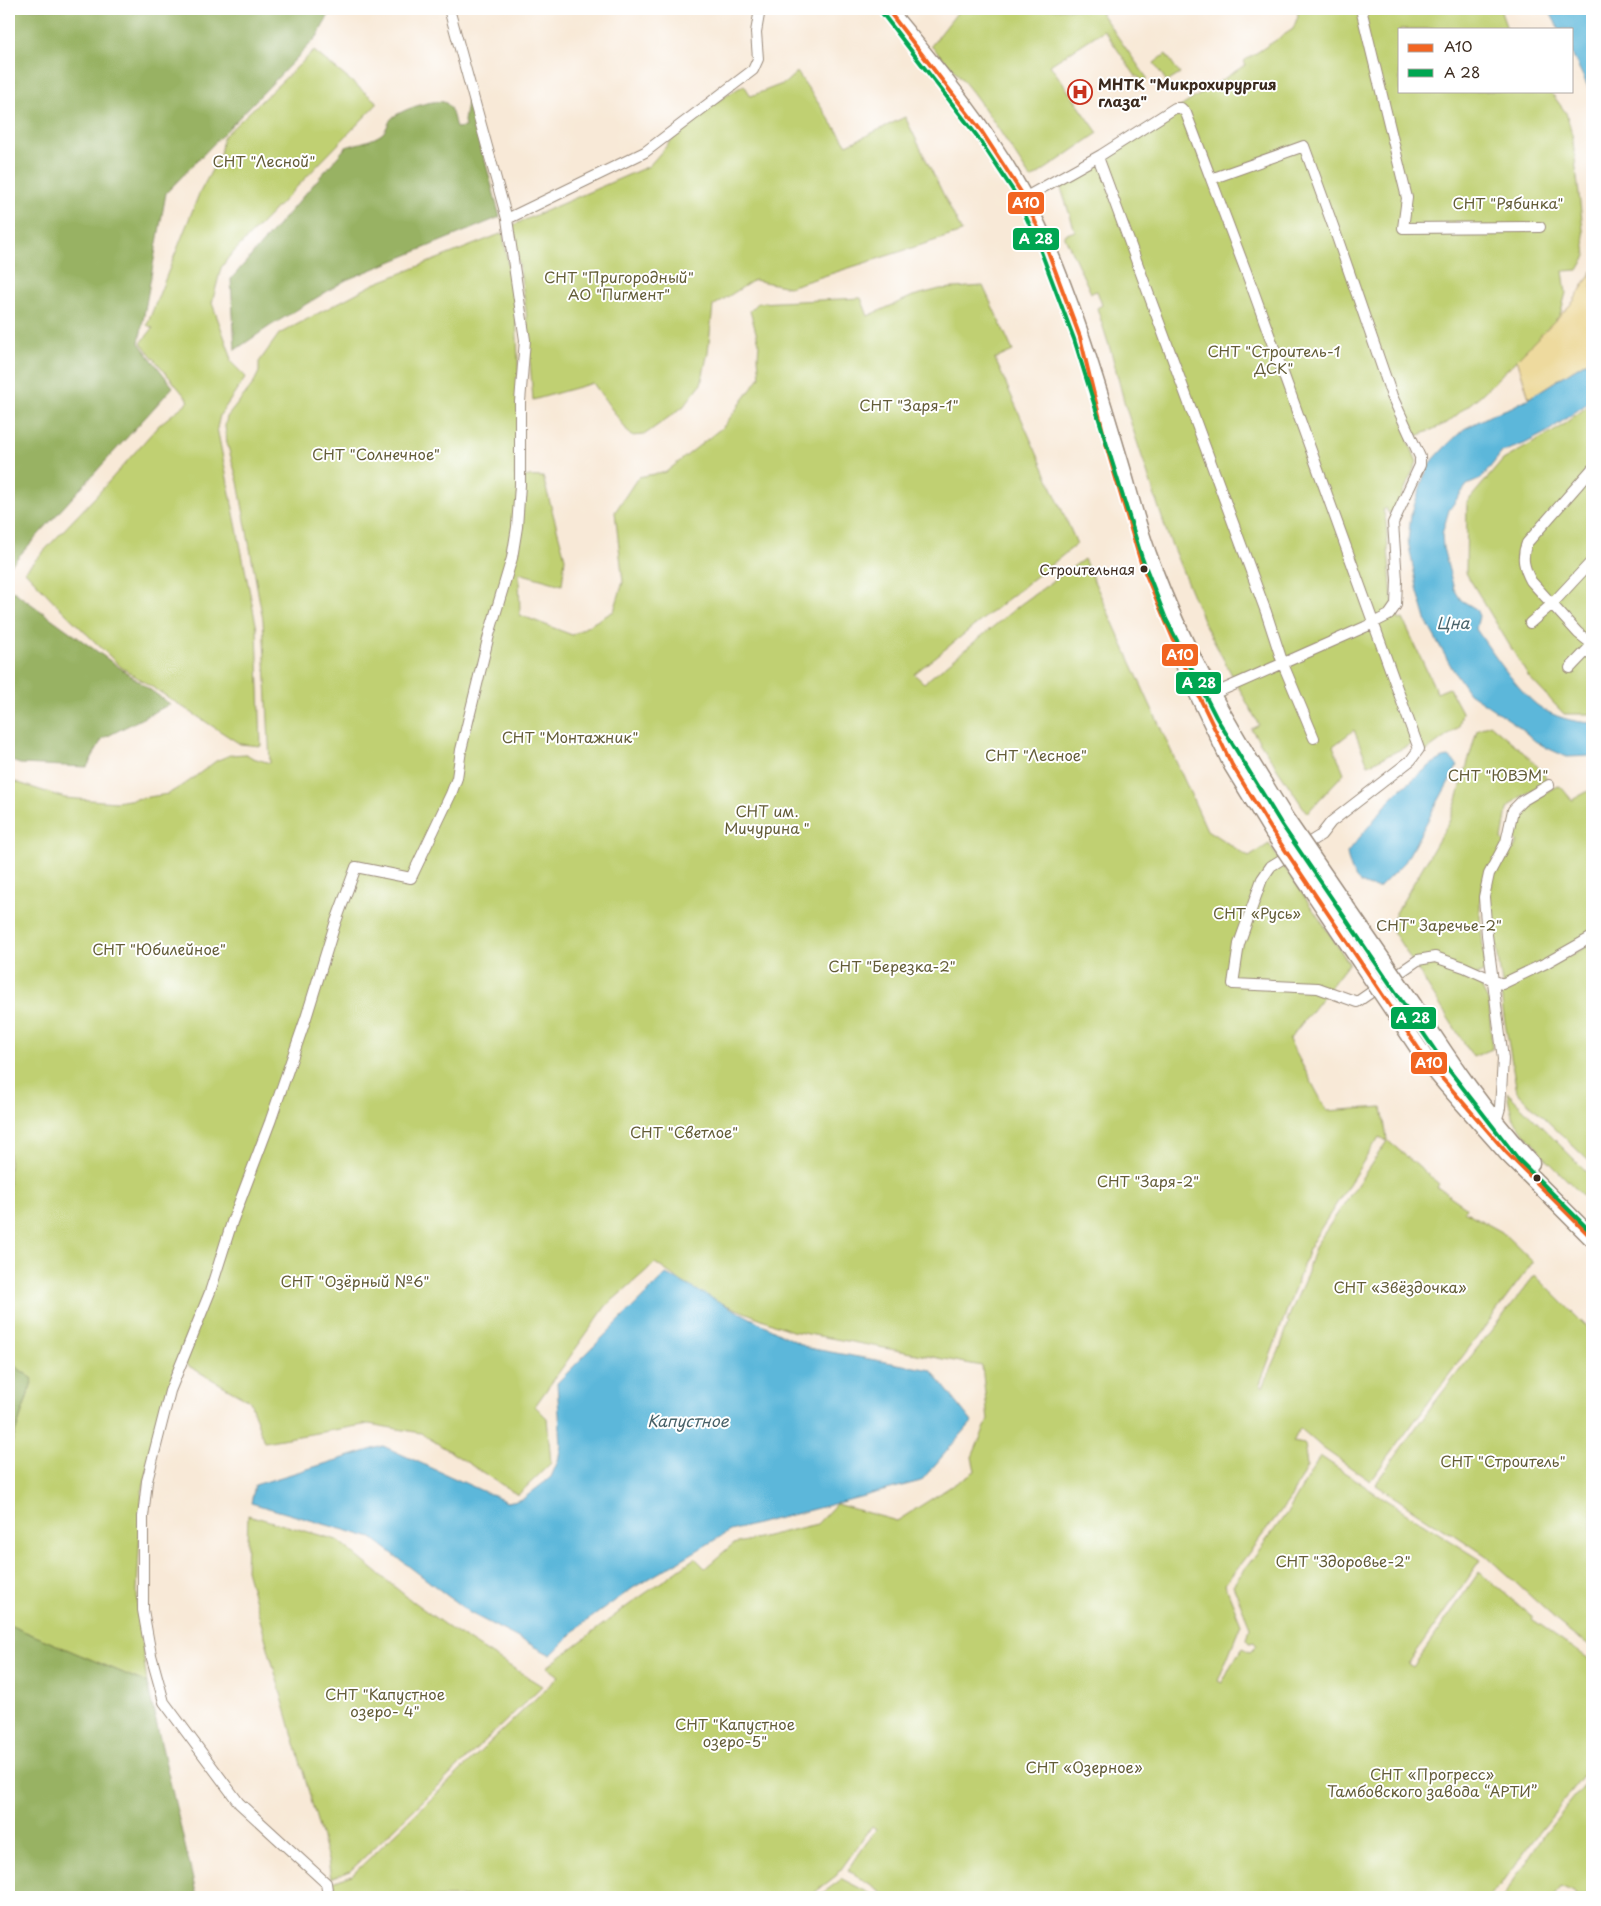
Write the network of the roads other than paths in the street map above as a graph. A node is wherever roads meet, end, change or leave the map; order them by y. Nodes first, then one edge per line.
1 (449, 9) edge
2 (760, 9) edge
3 (887, 9) edge
4 (1361, 9) edge
5 (1098, 157) junction
6 (1211, 179) junction
7 (1024, 198) junction
8 (507, 220) junction
9 (1540, 227) dead end
10 (1080, 337) junction
11 (1592, 469) edge
12 (1592, 560) edge
13 (1551, 605) junction
14 (1374, 622) junction
15 (1530, 623) dead end
16 (1592, 644) edge
17 (1283, 664) junction
18 (1570, 668) dead end
19 (1211, 695) junction
20 (1314, 738) dead end
21 (1549, 785) dead end
22 (1592, 937) edge
23 (1493, 980) junction
24 (1496, 1122) junction
25 (1592, 1225) edge
26 (1592, 1238) edge
27 (328, 1897) edge

1 - 8 street
2 - 8 street
3 - 7 main road
4 - 9 street
5 - 6 street
5 - 7 street
5 - 17 street
6 - 14 street
6 - 14 street
7 - 10 main road
8 - 27 street
10 - 19 main road
10 - 26 main road, bridge
11 - 13 street
12 - 13 street
13 - 15 street
13 - 16 street
14 - 17 street
14 - 23 street
16 - 18 street
17 - 19 street
17 - 20 street
19 - 24 main road, bridge
21 - 23 street
22 - 23 street
23 - 24 street
24 - 25 main road

